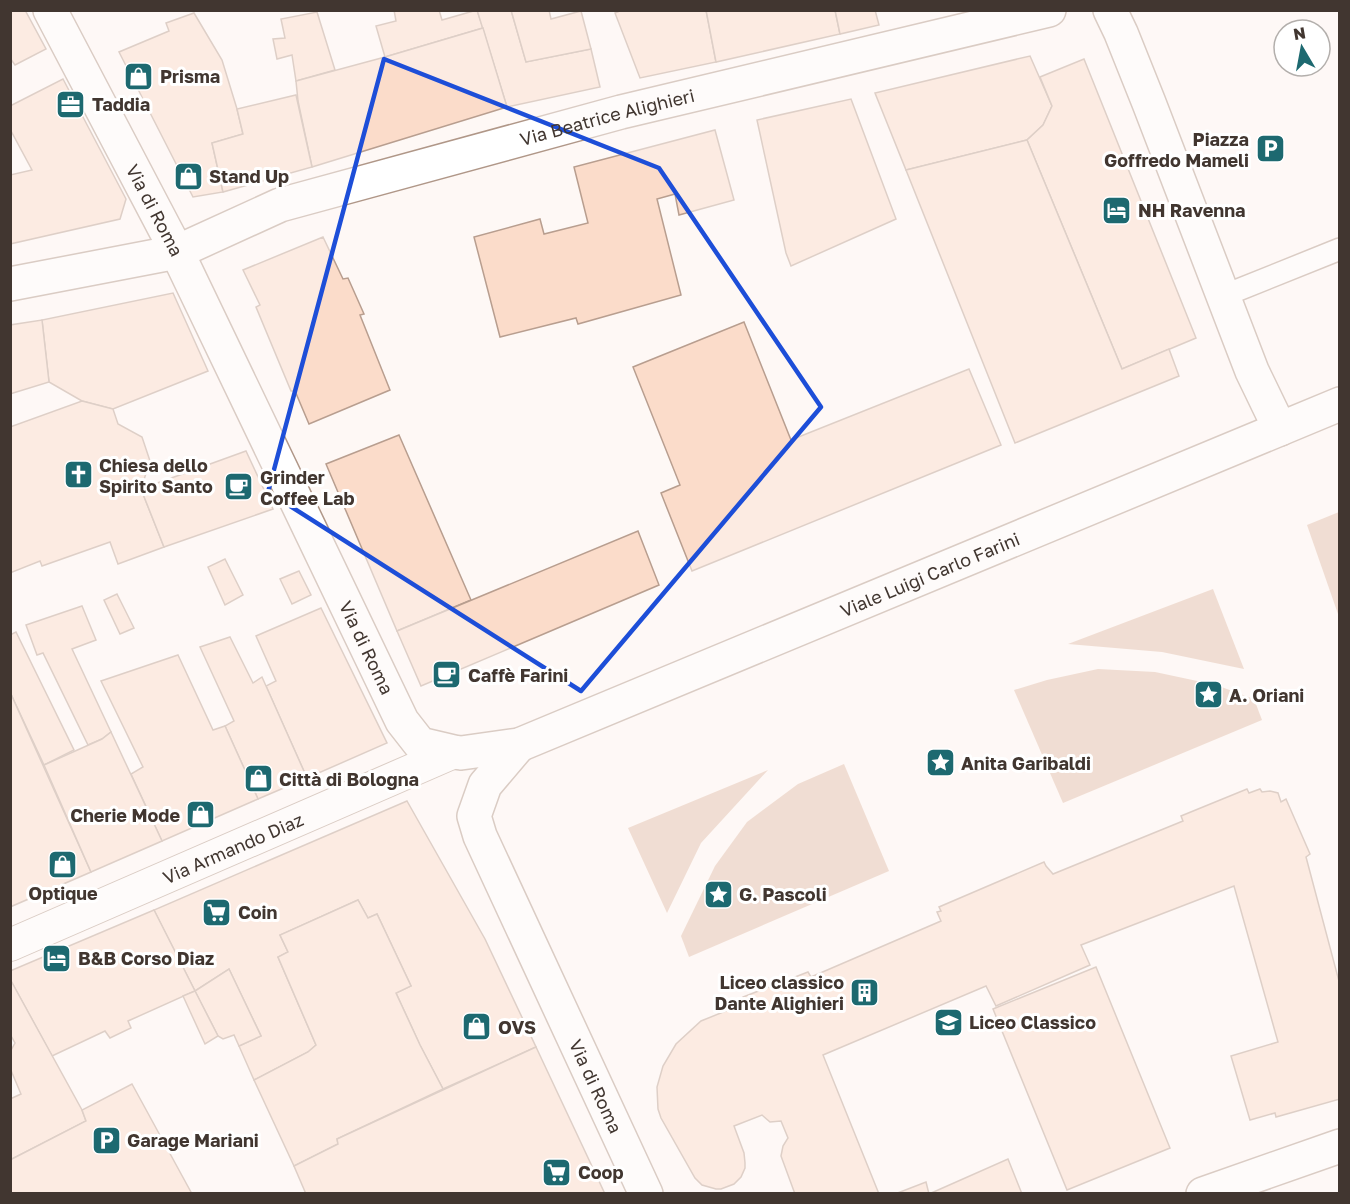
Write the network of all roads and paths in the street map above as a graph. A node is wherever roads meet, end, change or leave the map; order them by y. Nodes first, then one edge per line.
1 (50, 10) edge
2 (1049, 10) edge
3 (1110, 10) edge
4 (1340, 249) edge
5 (177, 252) junction
6 (10, 284) edge
7 (1223, 296) junction
8 (1340, 404) edge
9 (1280, 429) junction
10 (519, 745) junction
11 (454, 752) junction
12 (10, 945) edge
13 (1340, 1146) edge
14 (646, 1194) edge
15 (1203, 1194) edge

1 - 5 street, Via di Roma
2 - 5 street, Via Beatrice Alighieri
3 - 7 street
4 - 7 lane
5 - 6 street, Via Beatrice Alighieri
5 - 11 street, Via di Roma
7 - 9 street
8 - 9 street, Viale Luigi Carlo Farini
9 - 10 street, Viale Luigi Carlo Farini
10 - 11 street, Via di Roma
10 - 14 street, Via di Roma
11 - 12 street, Via Armando Diaz
13 - 15 street

